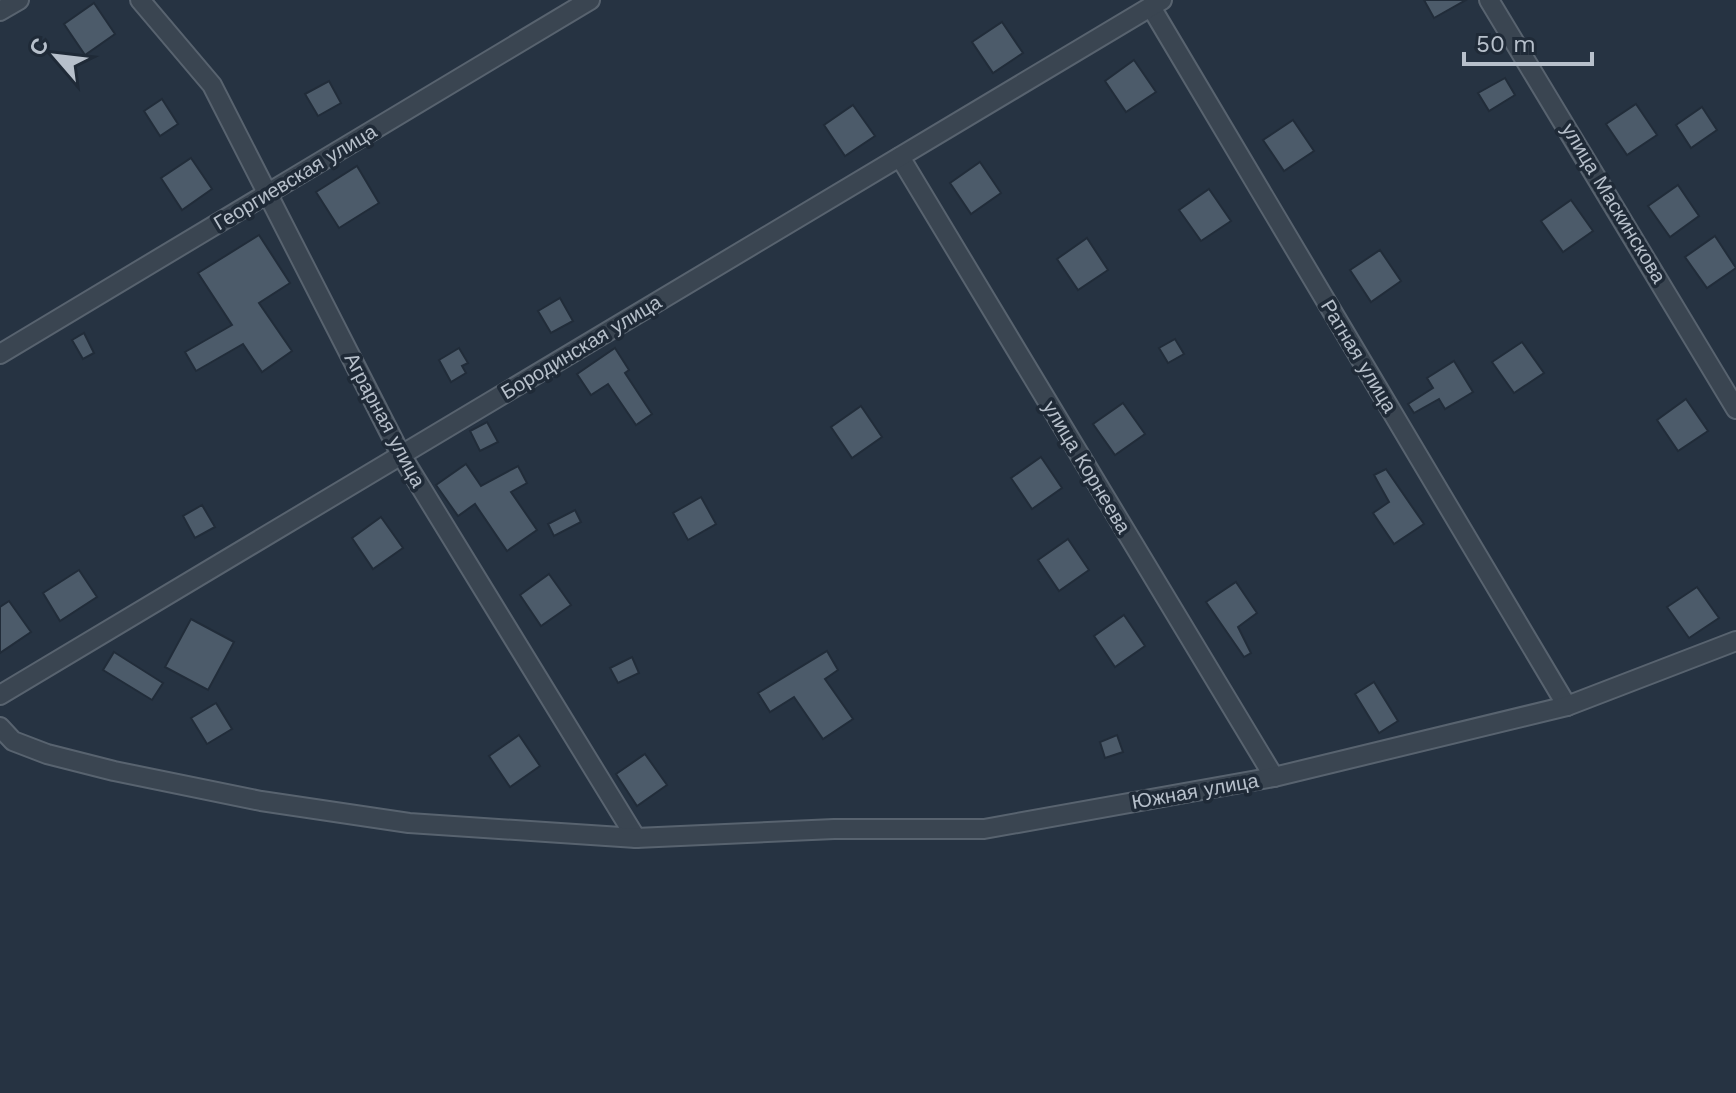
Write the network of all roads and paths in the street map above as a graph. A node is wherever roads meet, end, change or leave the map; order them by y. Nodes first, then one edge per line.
1 (19, 0) edge
2 (140, 0) edge
3 (590, 0) edge
4 (1489, 0) edge
5 (1156, 3) edge
6 (0, 11) edge
7 (900, 157) junction
8 (268, 193) junction
9 (0, 354) edge
10 (1736, 409) edge
11 (401, 455) junction
12 (1736, 641) edge
13 (0, 695) edge
14 (1567, 706) junction
15 (0, 727) edge
16 (1274, 777) junction
17 (636, 838) junction

1 - 6 street
2 - 8 street, Аграрная улица
3 - 8 street, Георгиевская улица
4 - 10 street, улица Маскинскова
5 - 7 street, Бородинская улица
5 - 14 street, Ратная улица
7 - 11 street, Бородинская улица
7 - 16 street, улица Корнеева
8 - 9 street, Георгиевская улица
8 - 11 street, Аграрная улица
11 - 13 street, Бородинская улица
11 - 17 street, Аграрная улица
12 - 14 street, Южная улица
14 - 16 street, Южная улица
15 - 17 street, Южная улица
16 - 17 street, Южная улица

